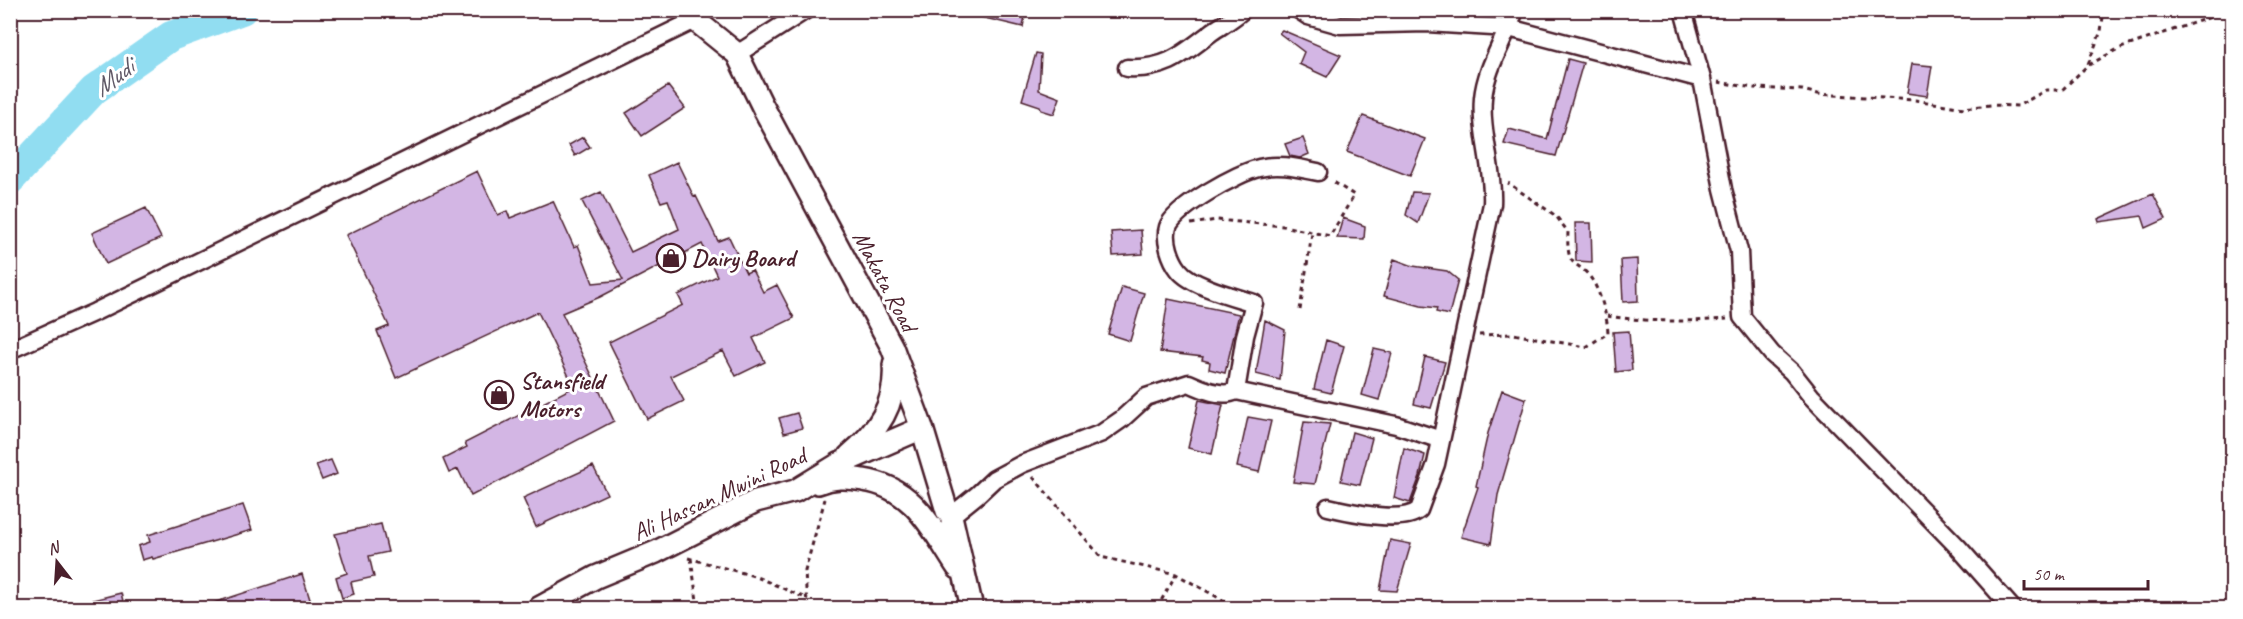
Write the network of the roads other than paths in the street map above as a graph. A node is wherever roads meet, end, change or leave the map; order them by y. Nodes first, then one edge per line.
1 (806, 10) edge
2 (1243, 10) edge
3 (1299, 10) edge
4 (1515, 10) edge
5 (1683, 10) edge
6 (691, 15) edge
7 (1509, 28) junction
8 (737, 54) junction
9 (1127, 68) dead end
10 (1702, 79) junction
11 (1318, 172) road end
12 (892, 347) junction
13 (10, 350) edge
14 (1236, 391) junction
15 (922, 428) junction
16 (1441, 440) junction
17 (835, 471) junction
18 (1328, 507) dead end
19 (951, 516) junction
20 (965, 579) junction
21 (539, 609) edge
22 (972, 609) edge
23 (2012, 609) edge

1 - 8 street
2 - 9 street
3 - 7 street
4 - 7 street
5 - 10 street
6 - 8 main road, Makata Road
6 - 13 street
7 - 10 street
7 - 16 street
8 - 12 main road, Makata Road
10 - 23 street
11 - 14 street
12 - 15 main road, Makata Road
12 - 17 main road
14 - 16 street
14 - 19 street
15 - 17 main road, Ali Hassan Mwini Road
15 - 19 main road, Makata Road
16 - 18 street
17 - 20 main road
17 - 21 main road, Ali Hassan Mwini Road
19 - 20 main road, Makata Road
20 - 22 main road, Makata Road

